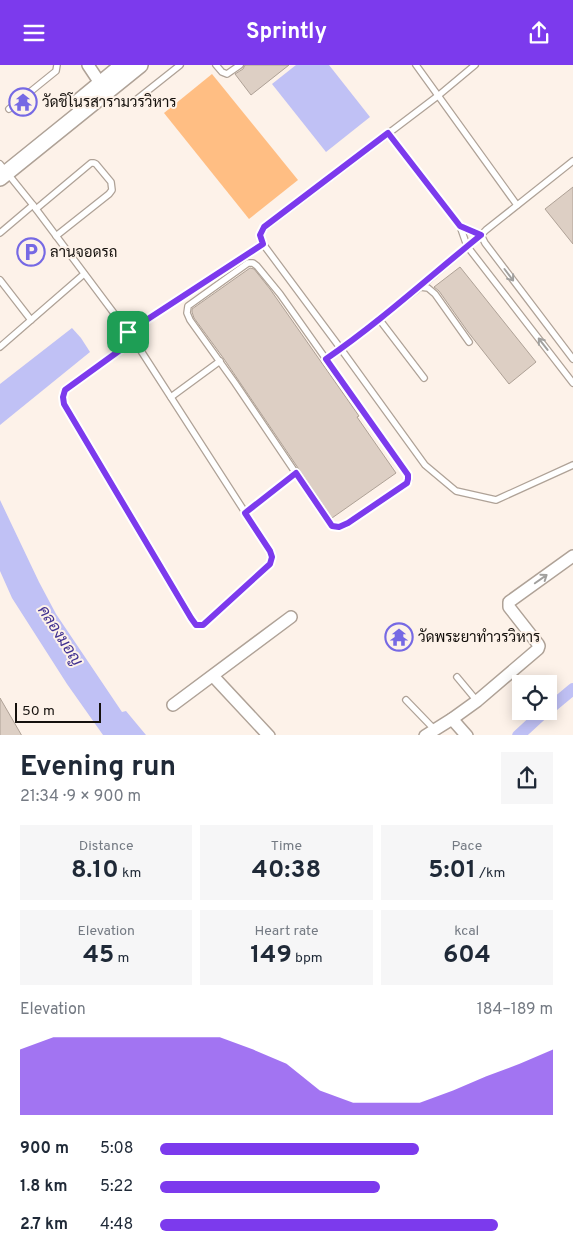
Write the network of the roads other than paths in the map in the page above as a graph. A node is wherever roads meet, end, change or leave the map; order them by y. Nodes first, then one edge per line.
1 (57, 65) edge
2 (88, 65) edge
3 (123, 65) edge
4 (140, 65) edge
5 (180, 65) edge
6 (216, 65) edge
7 (240, 65) edge
8 (416, 65) edge
9 (476, 65) edge
10 (100, 83) junction
11 (438, 95) junction
12 (136, 100) dead end
13 (9, 109) dead end
14 (388, 133) junction
15 (573, 161) edge
16 (2, 169) edge
17 (517, 205) junction
18 (35, 207) junction
19 (460, 226) junction
20 (0, 233) edge
21 (481, 235) junction
22 (56, 236) junction
23 (263, 244) junction
24 (467, 247) junction
25 (84, 274) junction
26 (0, 280) edge
27 (420, 287) junction
28 (379, 319) junction
29 (31, 320) junction
30 (128, 332) junction
31 (134, 340) junction
32 (469, 342) dead end
33 (0, 347) edge
34 (341, 349) junction
35 (326, 359) junction
36 (573, 359) edge
37 (220, 361) junction
38 (424, 378) dead end
39 (573, 383) edge
40 (171, 397) junction
41 (573, 465) edge
42 (296, 473) junction
43 (245, 513) junction
44 (573, 556) edge
45 (291, 617) dead end
46 (213, 676) junction
47 (457, 677) dead end
48 (406, 700) dead end
49 (477, 701) junction
50 (173, 705) dead end
51 (452, 719) junction
52 (430, 732) edge
53 (269, 735) edge
54 (467, 735) edge

1 - 13 lane
2 - 10 street
3 - 10 main road
4 - 16 main road
5 - 12 lane
6 - 7 lane
8 - 11 lane
9 - 11 lane
10 - 16 main road
11 - 14 lane
11 - 17 lane
14 - 19 lane
14 - 23 lane
15 - 17 lane
16 - 18 lane
17 - 21 lane
18 - 20 lane
18 - 22 lane
18 - 22 lane
19 - 21 lane
19 - 24 lane
21 - 24 lane
21 -> 36 lane
22 - 25 lane
23 - 30 lane
23 - 34 lane
24 - 27 lane
39 -> 24 lane
25 - 29 lane
25 - 30 lane
26 - 29 lane
27 - 28 lane
27 - 32 lane
28 - 34 lane
28 - 38 lane
29 - 33 lane
30 - 31 lane
31 - 40 lane
31 - 43 lane
34 - 35 lane
34 - 41 lane
35 - 37 lane
35 - 42 lane
37 - 40 lane
37 - 42 lane
40 - 43 lane
42 - 43 lane
49 -> 44 street
45 - 46 street
46 - 50 street
46 - 53 street
47 - 49 lane
48 - 52 lane
49 - 51 street
51 - 52 street
51 - 54 street

